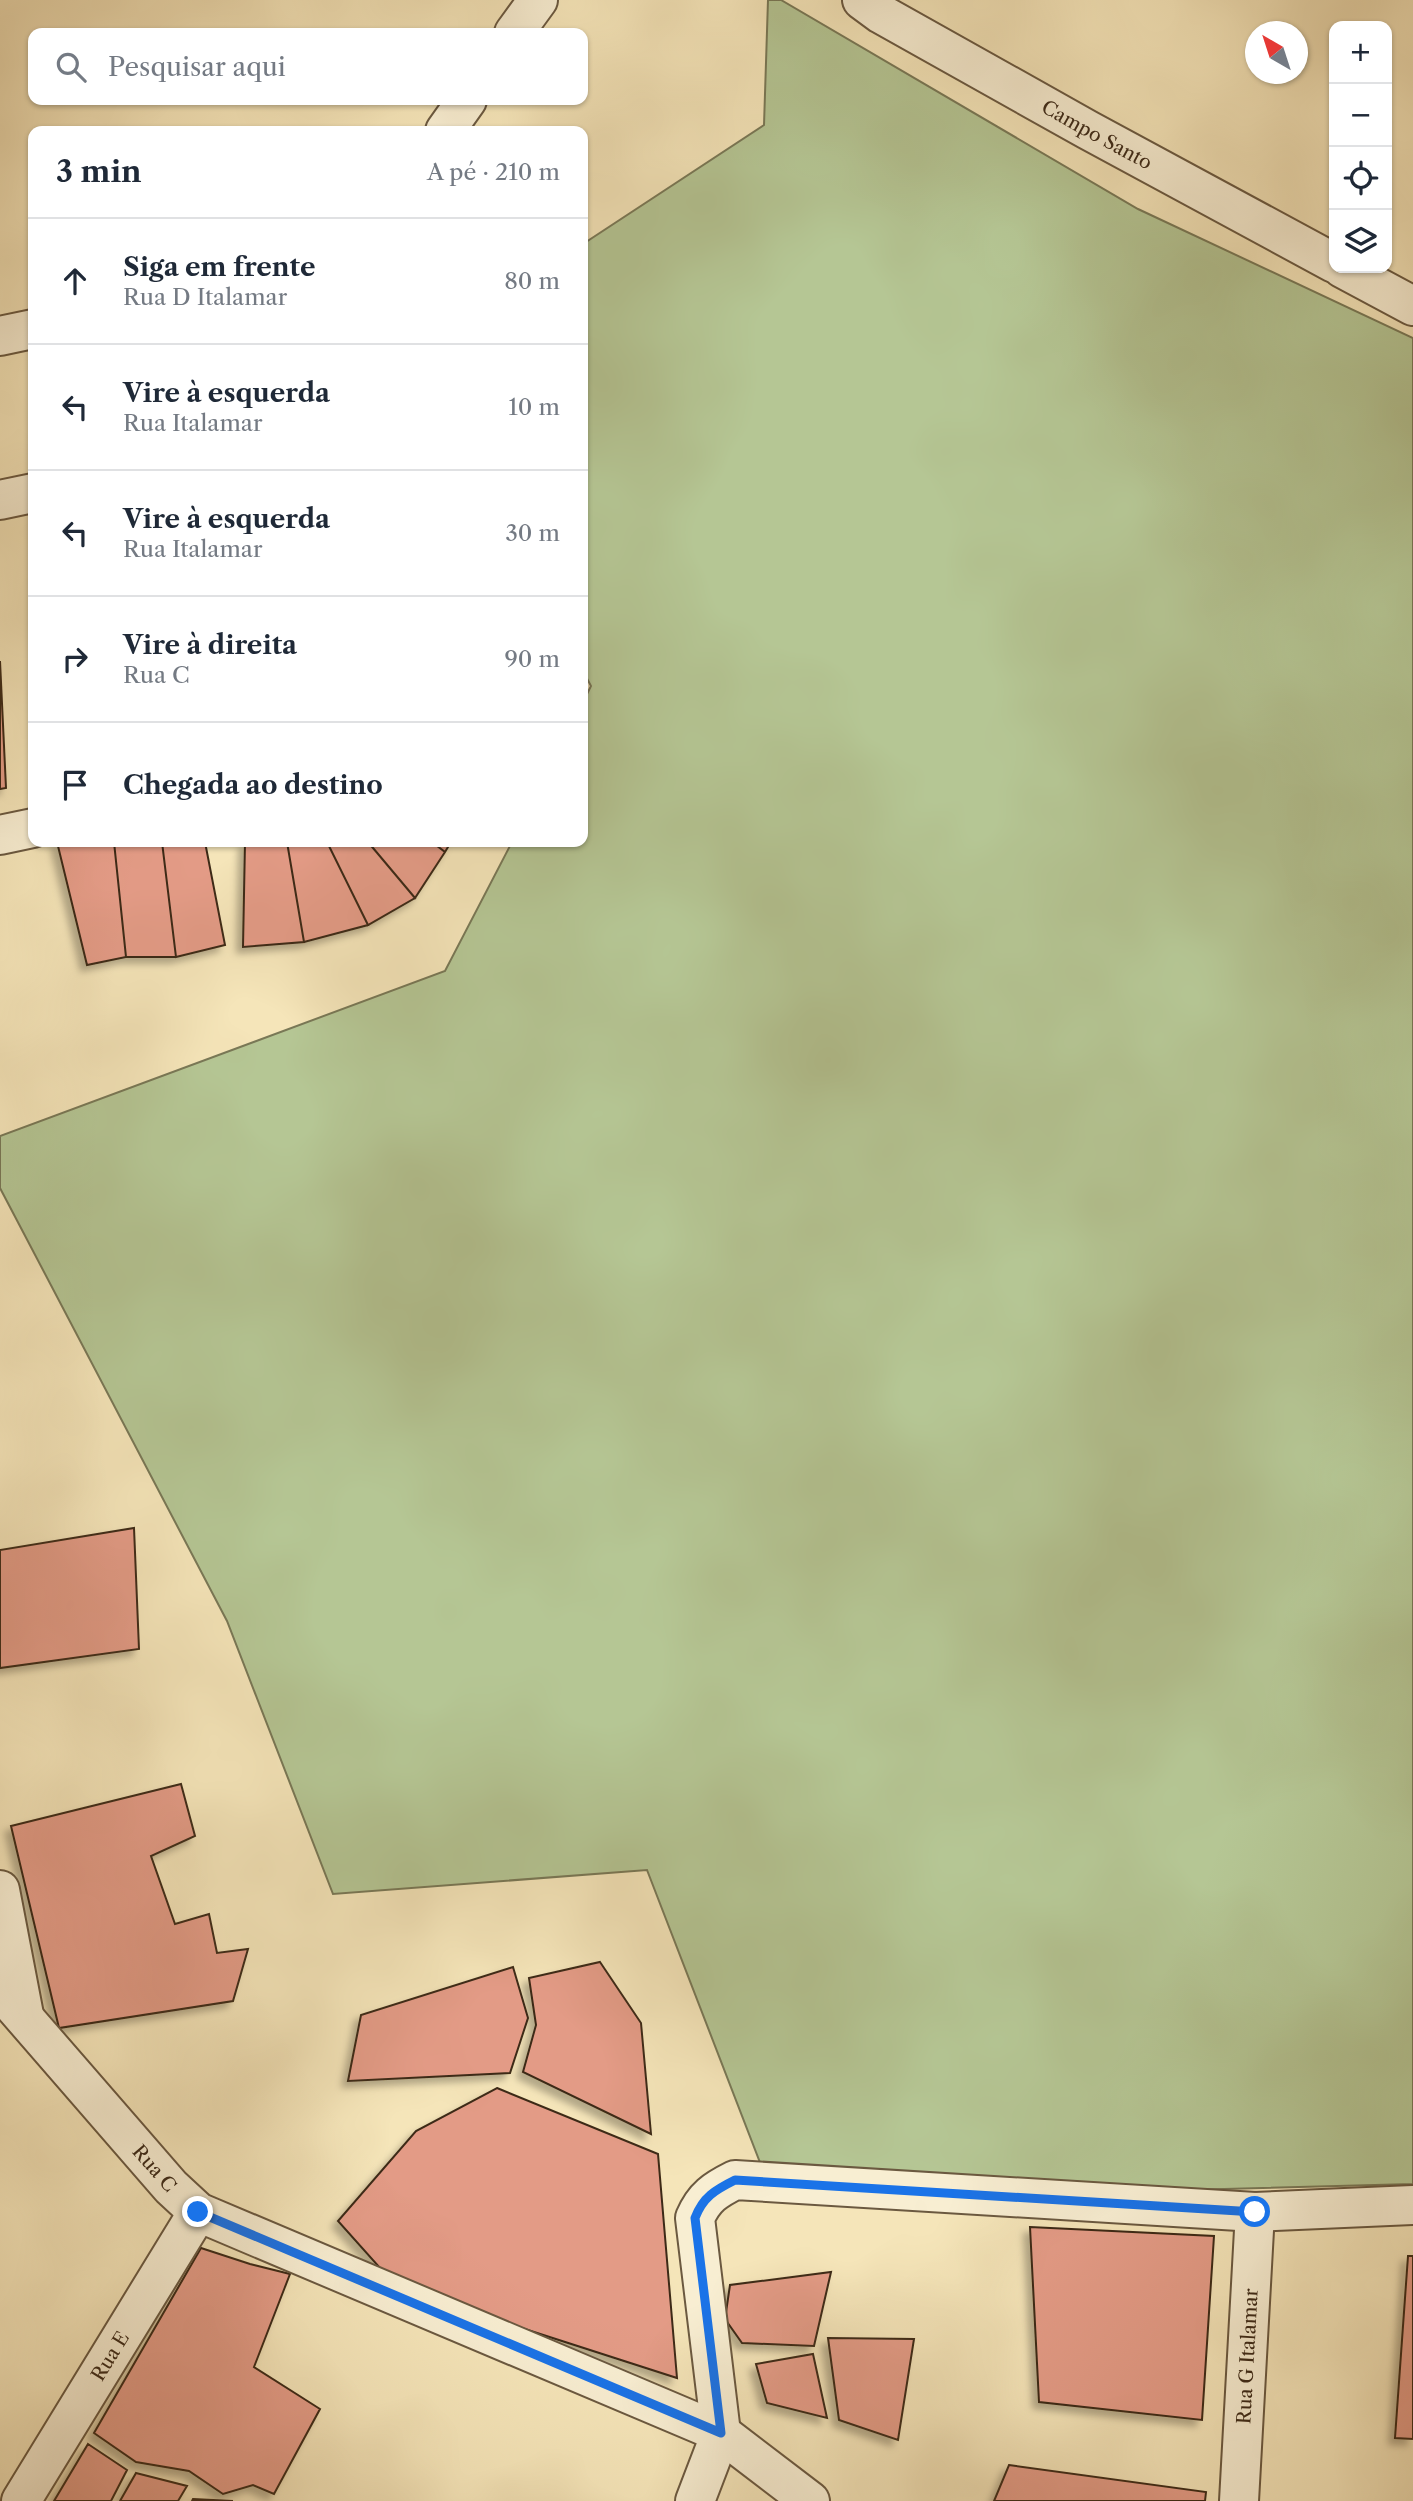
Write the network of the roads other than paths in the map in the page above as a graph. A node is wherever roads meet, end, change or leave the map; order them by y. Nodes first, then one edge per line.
1 (862, 0) edge
2 (463, 105) edge
3 (449, 126) edge
4 (1329, 261) edge
5 (1351, 273) edge
6 (1413, 306) edge
7 (28, 330) edge
8 (0, 336) edge
9 (28, 494) edge
10 (0, 500) edge
11 (28, 829) edge
12 (0, 835) edge
13 (0, 1890) edge
14 (12, 2002) edge
15 (1413, 2205) edge
16 (198, 2212) junction
17 (1255, 2212) junction
18 (721, 2433) junction
19 (21, 2501) edge
20 (695, 2501) edge
21 (810, 2501) edge
22 (1239, 2501) edge

1 - 4 street, Campo Santo
2 - 3 street
5 - 6 street
7 - 8 street
9 - 10 street
11 - 12 street
13 - 14 street
14 - 16 street, Rua C
15 - 17 street
16 - 18 street, Rua C
16 - 19 street, Rua E
17 - 18 street
17 - 22 street, Rua G Italamar
18 - 20 street
18 - 21 street, Rua C

